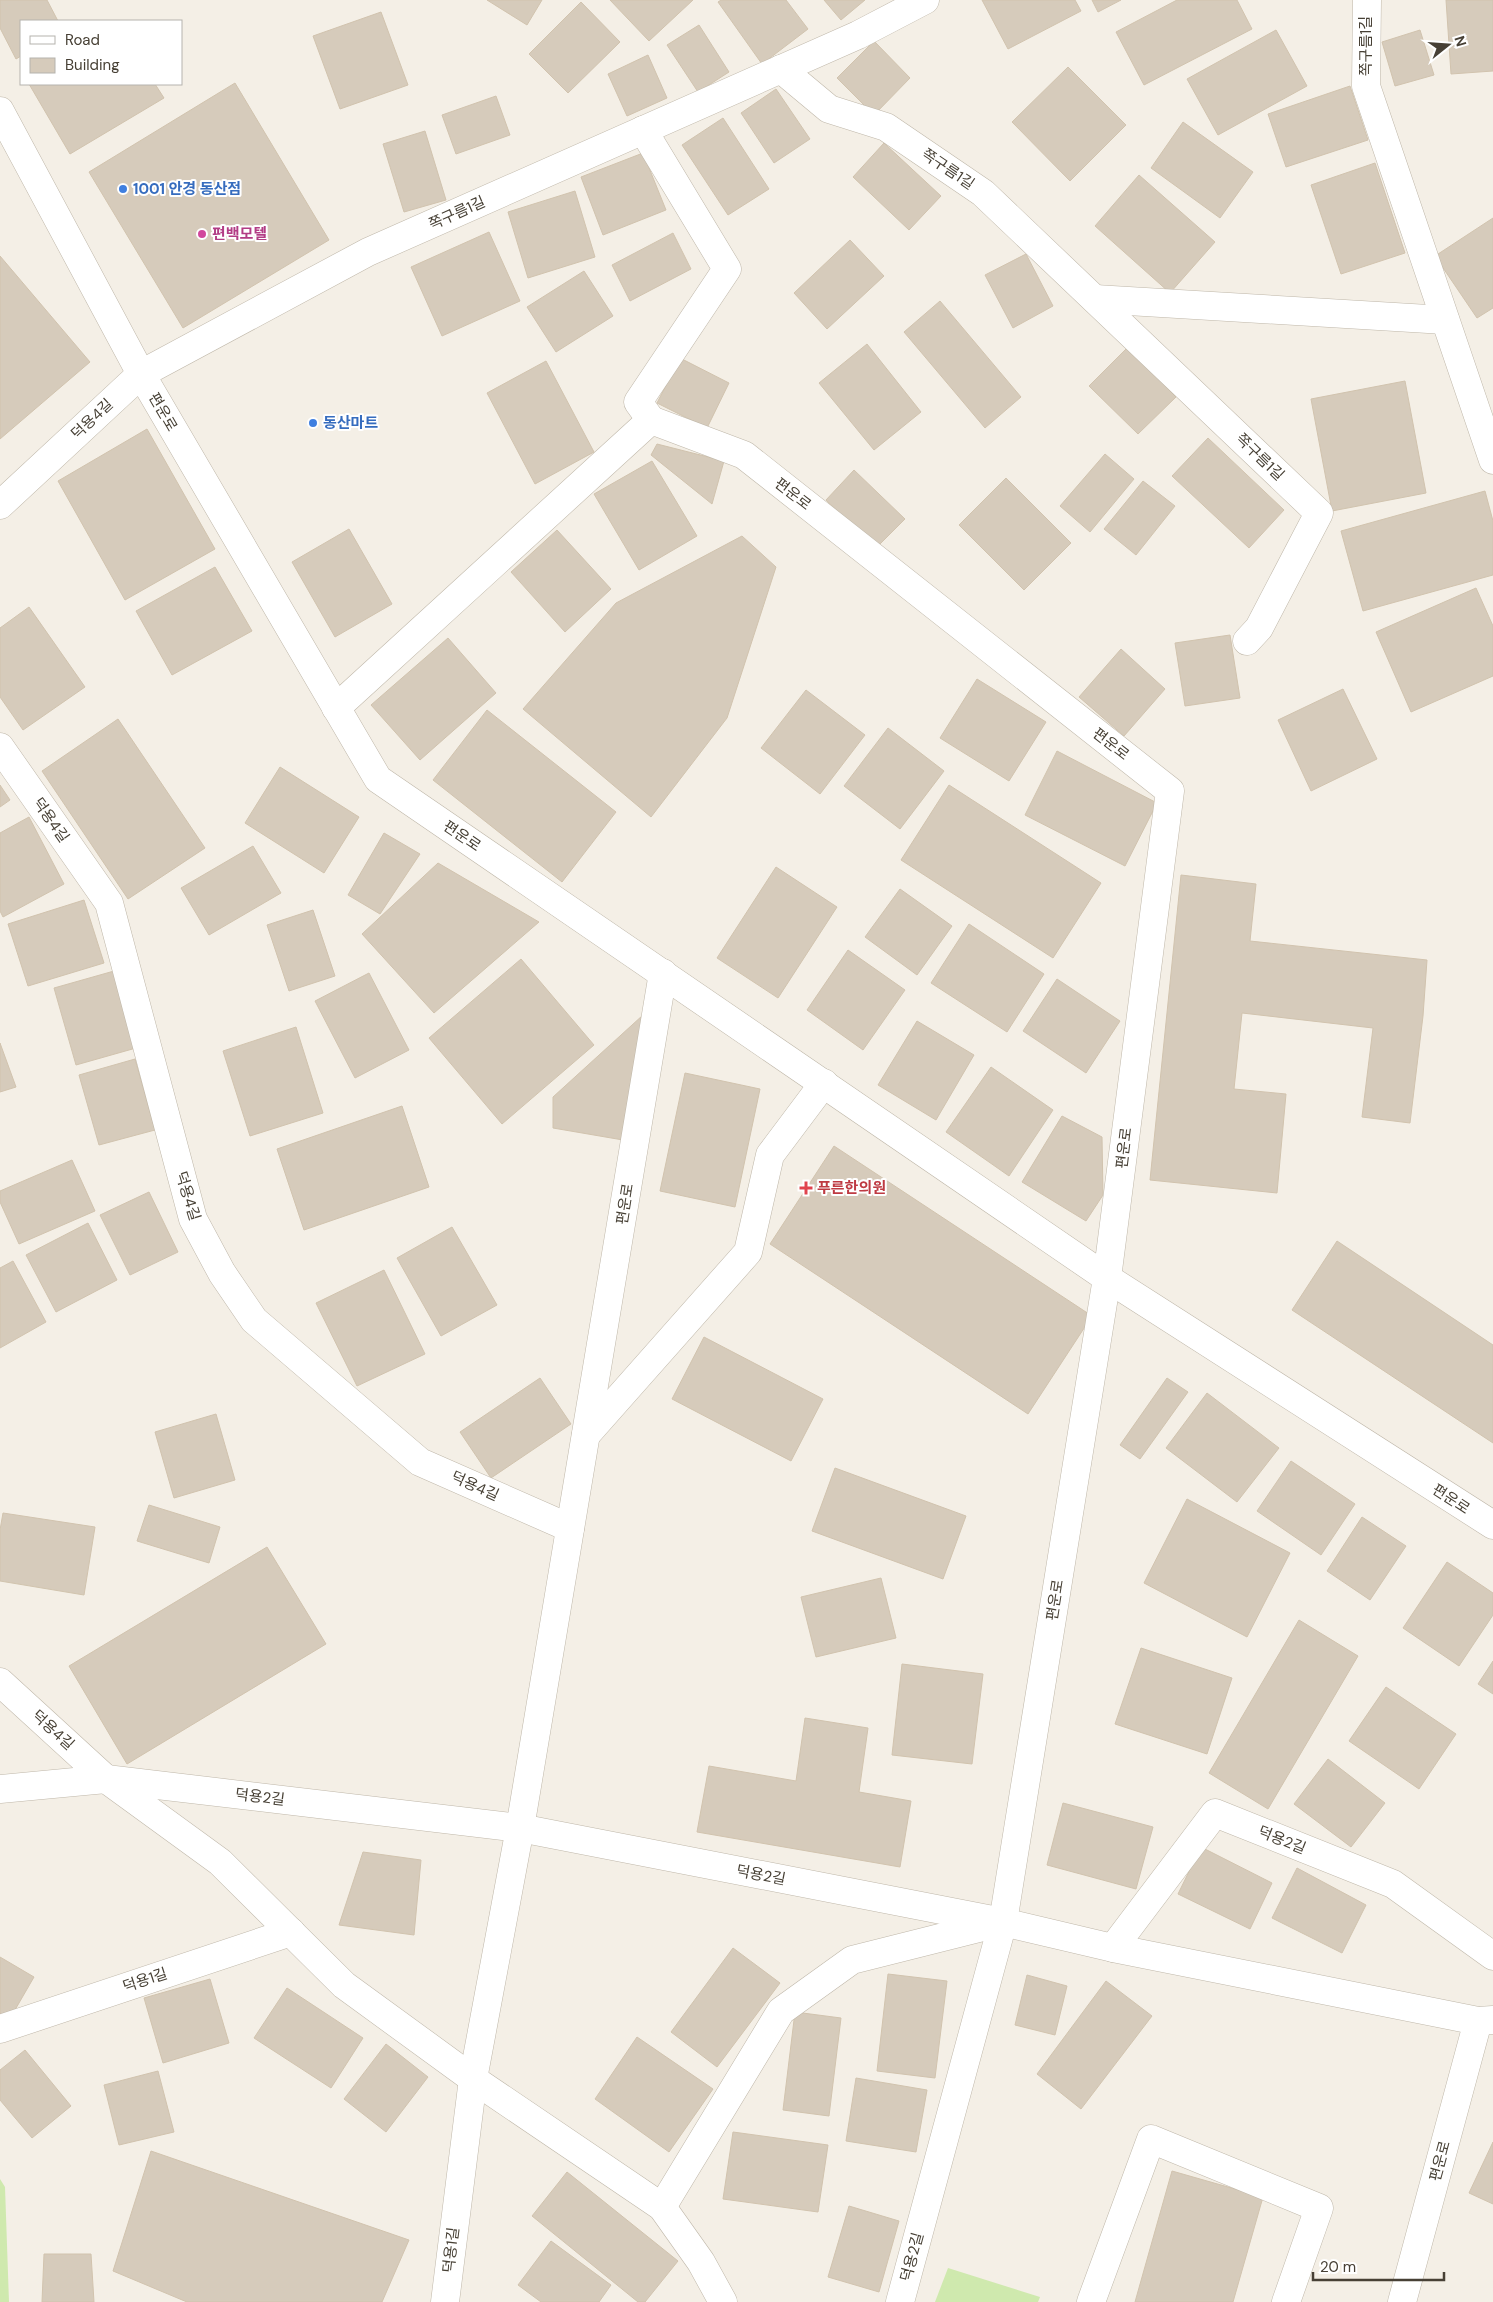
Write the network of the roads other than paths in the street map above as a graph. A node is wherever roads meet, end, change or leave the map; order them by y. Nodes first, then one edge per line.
1 (925, 0) edge
2 (1366, 0) edge
3 (781, 69) junction
4 (0, 111) edge
5 (643, 130) junction
6 (1095, 299) junction
7 (1445, 320) junction
8 (141, 374) junction
9 (652, 420) junction
10 (1493, 460) edge
11 (0, 505) edge
12 (1247, 641) dead end
13 (336, 708) junction
14 (0, 747) edge
15 (663, 973) junction
16 (824, 1083) junction
17 (1107, 1278) junction
18 (586, 1435) junction
19 (1493, 1525) edge
20 (570, 1528) junction
21 (0, 1682) edge
22 (106, 1779) junction
23 (0, 1789) edge
24 (520, 1828) junction
25 (1003, 1922) junction
26 (291, 1932) junction
27 (1113, 1948) junction
28 (1493, 1956) edge
29 (1486, 2021) edge
30 (0, 2028) edge
31 (473, 2079) junction
32 (662, 2207) junction
33 (445, 2302) edge
34 (723, 2302) edge
35 (900, 2302) edge
36 (1092, 2302) edge
37 (1286, 2302) edge
38 (1402, 2302) edge

1 - 3 street, 쪽구름1길
2 - 7 street, 쪽구름1길
3 - 5 street, 쪽구름1길
3 - 6 street, 쪽구름1길
4 - 8 street, 편운로
5 - 8 street, 쪽구름1길
5 - 9 street
6 - 7 street
6 - 12 street, 쪽구름1길
7 - 10 street, 쪽구름1길
8 - 11 street, 덕용4길
8 - 13 street, 편운로
9 - 13 street
9 - 17 street, 편운로
13 - 15 street, 편운로
14 - 20 street, 덕용4길
15 - 16 street, 편운로
15 - 18 street, 편운로
16 - 17 street, 편운로
16 - 18 street
17 - 19 street, 편운로
17 - 25 street, 편운로
18 - 20 street, 편운로
20 - 24 street
21 - 22 street, 덕용4길
22 - 23 street, 덕용2길
22 - 24 street, 덕용2길
22 - 26 street, 덕용4길
24 - 25 street, 덕용2길
24 - 31 street
25 - 27 street, 덕용2길
25 - 32 street, 덕용2길
25 - 35 street, 덕용2길
26 - 30 street, 덕용1길
26 - 31 street, 덕용4길
27 - 28 street, 덕용2길
27 - 29 street, 덕용2길
29 - 38 street, 편운로
31 - 32 street, 덕용4길
31 - 33 street, 덕용1길
32 - 34 street
36 - 37 street

